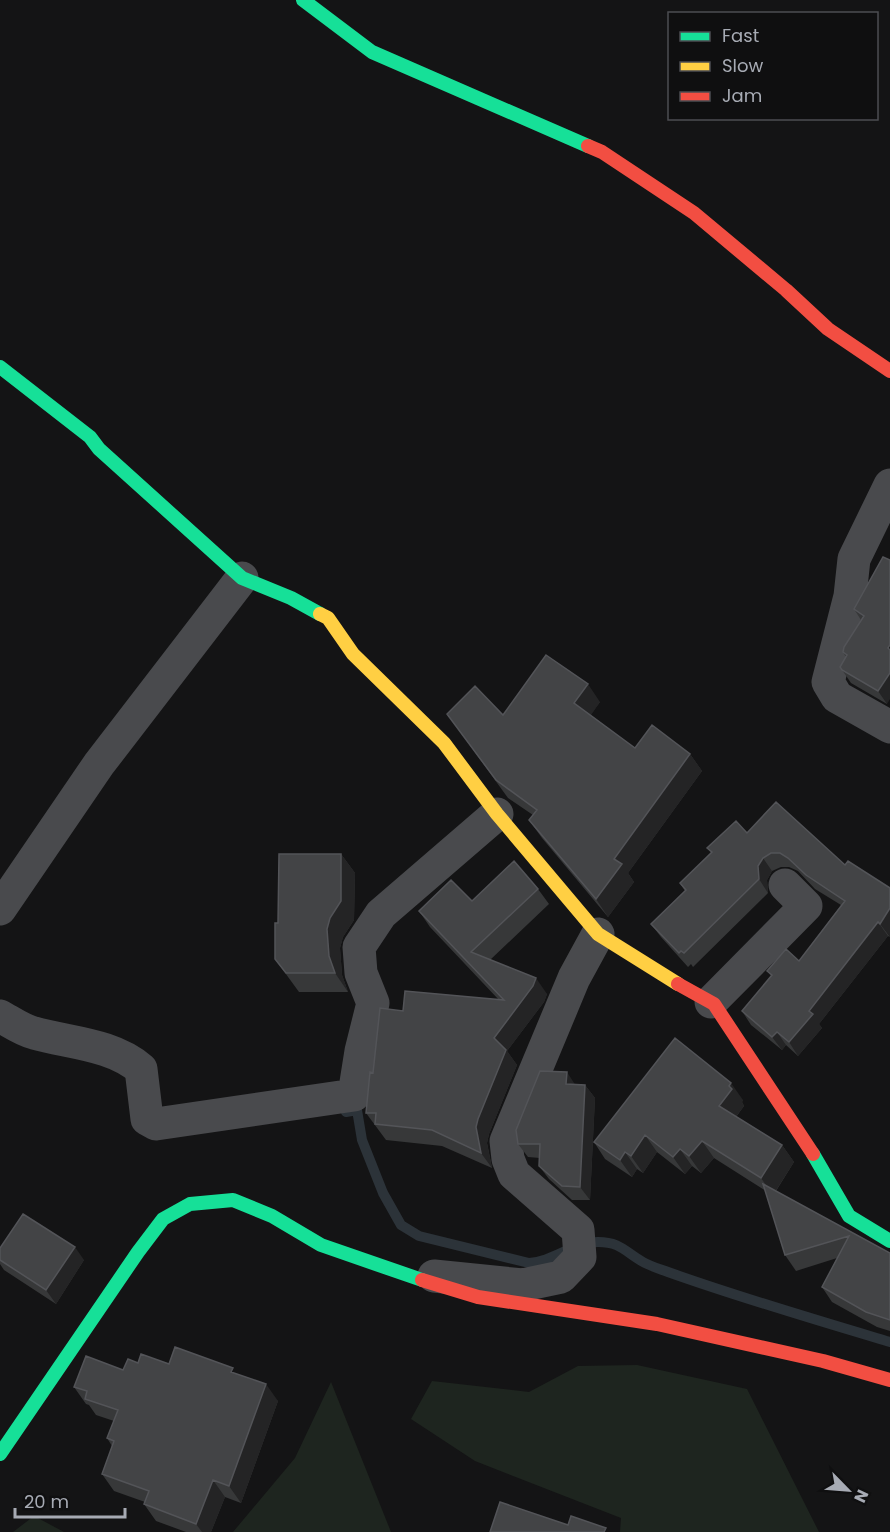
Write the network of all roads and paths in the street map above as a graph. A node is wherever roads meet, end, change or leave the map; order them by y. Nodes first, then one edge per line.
1 (303, 0) edge
2 (0, 367) edge
3 (890, 371) edge
4 (890, 485) edge
5 (242, 578) junction
6 (890, 727) edge
7 (497, 814) junction
8 (784, 885) dead end
9 (0, 909) edge
10 (598, 934) junction
11 (711, 1002) junction
12 (0, 1016) edge
13 (890, 1241) edge
14 (398, 1273) junction
15 (890, 1380) edge
16 (0, 1454) edge

1 - 3 street
2 - 5 street
4 - 6 street
5 - 7 street
5 - 9 street
7 - 10 street
7 - 12 street
8 - 11 street
10 - 11 street
10 - 14 street
11 - 13 street
14 - 15 street
14 - 16 street

